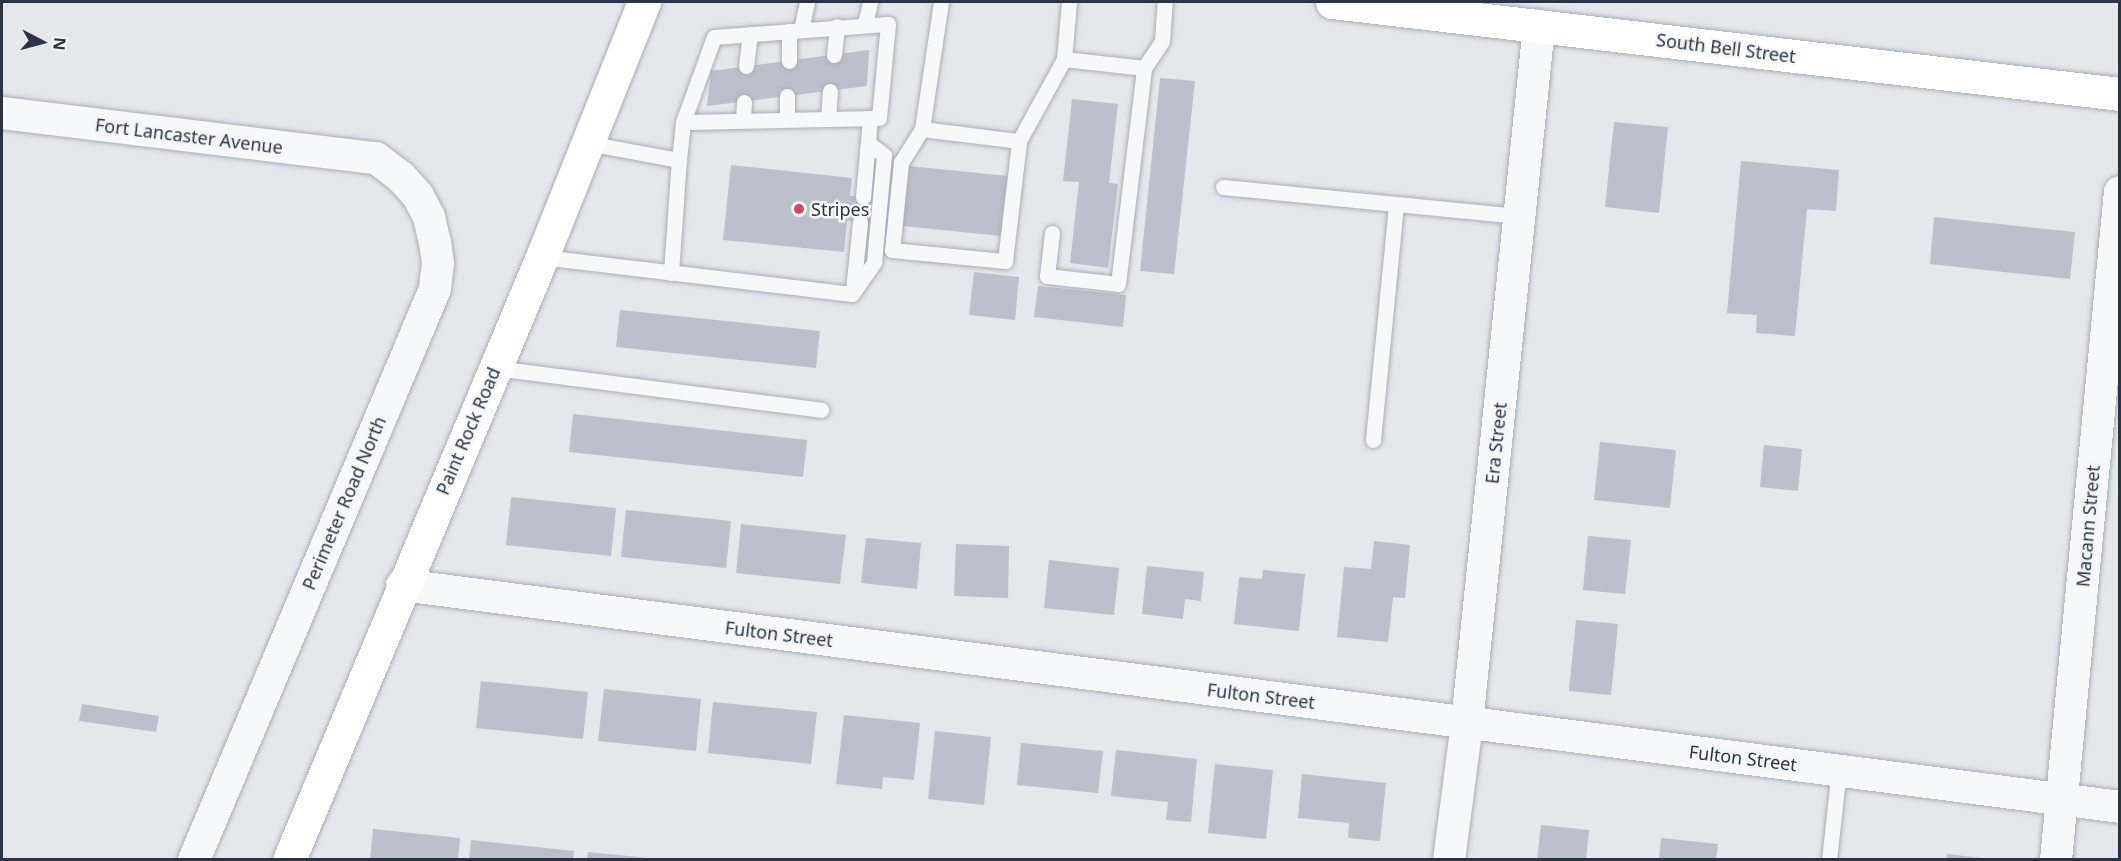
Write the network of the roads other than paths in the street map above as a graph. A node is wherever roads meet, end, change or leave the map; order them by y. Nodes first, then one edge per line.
1 (644, 2) edge
2 (807, 2) edge
3 (870, 2) edge
4 (940, 2) edge
5 (1069, 2) edge
6 (1165, 2) edge
7 (1332, 2) edge
8 (865, 24) junction
9 (837, 26) junction
10 (1539, 26) junction
11 (795, 30) junction
12 (750, 34) junction
13 (834, 55) dead end
14 (1064, 59) junction
15 (789, 61) dead end
16 (746, 66) dead end
17 (1144, 68) junction
18 (830, 91) dead end
19 (2120, 94) edge
20 (787, 96) dead end
21 (744, 102) dead end
22 (2, 113) edge
23 (870, 118) junction
24 (787, 119) junction
25 (828, 119) junction
26 (743, 120) junction
27 (683, 122) junction
28 (922, 129) junction
29 (1019, 141) junction
30 (587, 143) junction
31 (868, 143) junction
32 (376, 158) joint
33 (679, 160) junction
34 (1223, 187) dead end
35 (2120, 192) edge
36 (863, 197) dead end
37 (1396, 205) junction
38 (1519, 216) junction
39 (860, 222) dead end
40 (1052, 233) dead end
41 (542, 257) junction
42 (670, 273) junction
43 (852, 294) junction
44 (495, 368) junction
45 (821, 410) dead end
46 (1373, 440) dead end
47 (402, 585) junction
48 (1467, 723) junction
49 (1839, 770) junction
50 (2062, 799) junction
51 (2120, 807) edge
52 (194, 860) edge
53 (289, 860) edge
54 (1449, 860) edge
55 (1829, 860) edge
56 (2056, 860) edge

1 - 30 main road, Paint Rock Road
2 - 11 lane
3 - 8 lane
4 - 28 lane
5 - 14 lane
6 - 17 lane
7 - 10 main road, South Bell Street
8 - 9 lane
8 - 23 lane
9 - 11 lane
9 - 13 lane
10 - 19 main road, South Bell Street
10 - 38 street, Era Street
11 - 12 lane
11 - 15 lane
12 - 16 lane
12 - 27 lane
14 - 17 lane
14 - 29 lane
17 - 40 lane
18 - 25 lane
20 - 24 lane
21 - 26 lane
22 - 32 street, Fort Lancaster Avenue
23 - 25 lane
23 - 31 lane
24 - 25 lane
24 - 26 lane
26 - 27 lane
27 - 33 lane
28 - 29 lane
28 - 29 lane
30 - 33 lane
30 - 41 main road, Paint Rock Road
31 - 36 lane
31 - 43 lane
32 - 52 street, Perimeter Road North
33 - 42 lane
34 - 37 lane
35 - 50 street, Macann Street
37 - 38 lane
37 - 46 lane
38 - 48 street, Era Street
39 - 43 lane
41 - 42 lane
41 - 44 main road, Paint Rock Road
42 - 43 lane
44 - 45 lane
44 - 47 main road, Paint Rock Road
47 - 48 street, Fulton Street
47 - 53 main road, Paint Rock Road
48 - 49 street, Fulton Street
48 - 54 street, Era Street
49 - 50 street, Fulton Street
49 - 55 lane
50 - 51 street, Fulton Street
50 - 56 street, Macann Street

